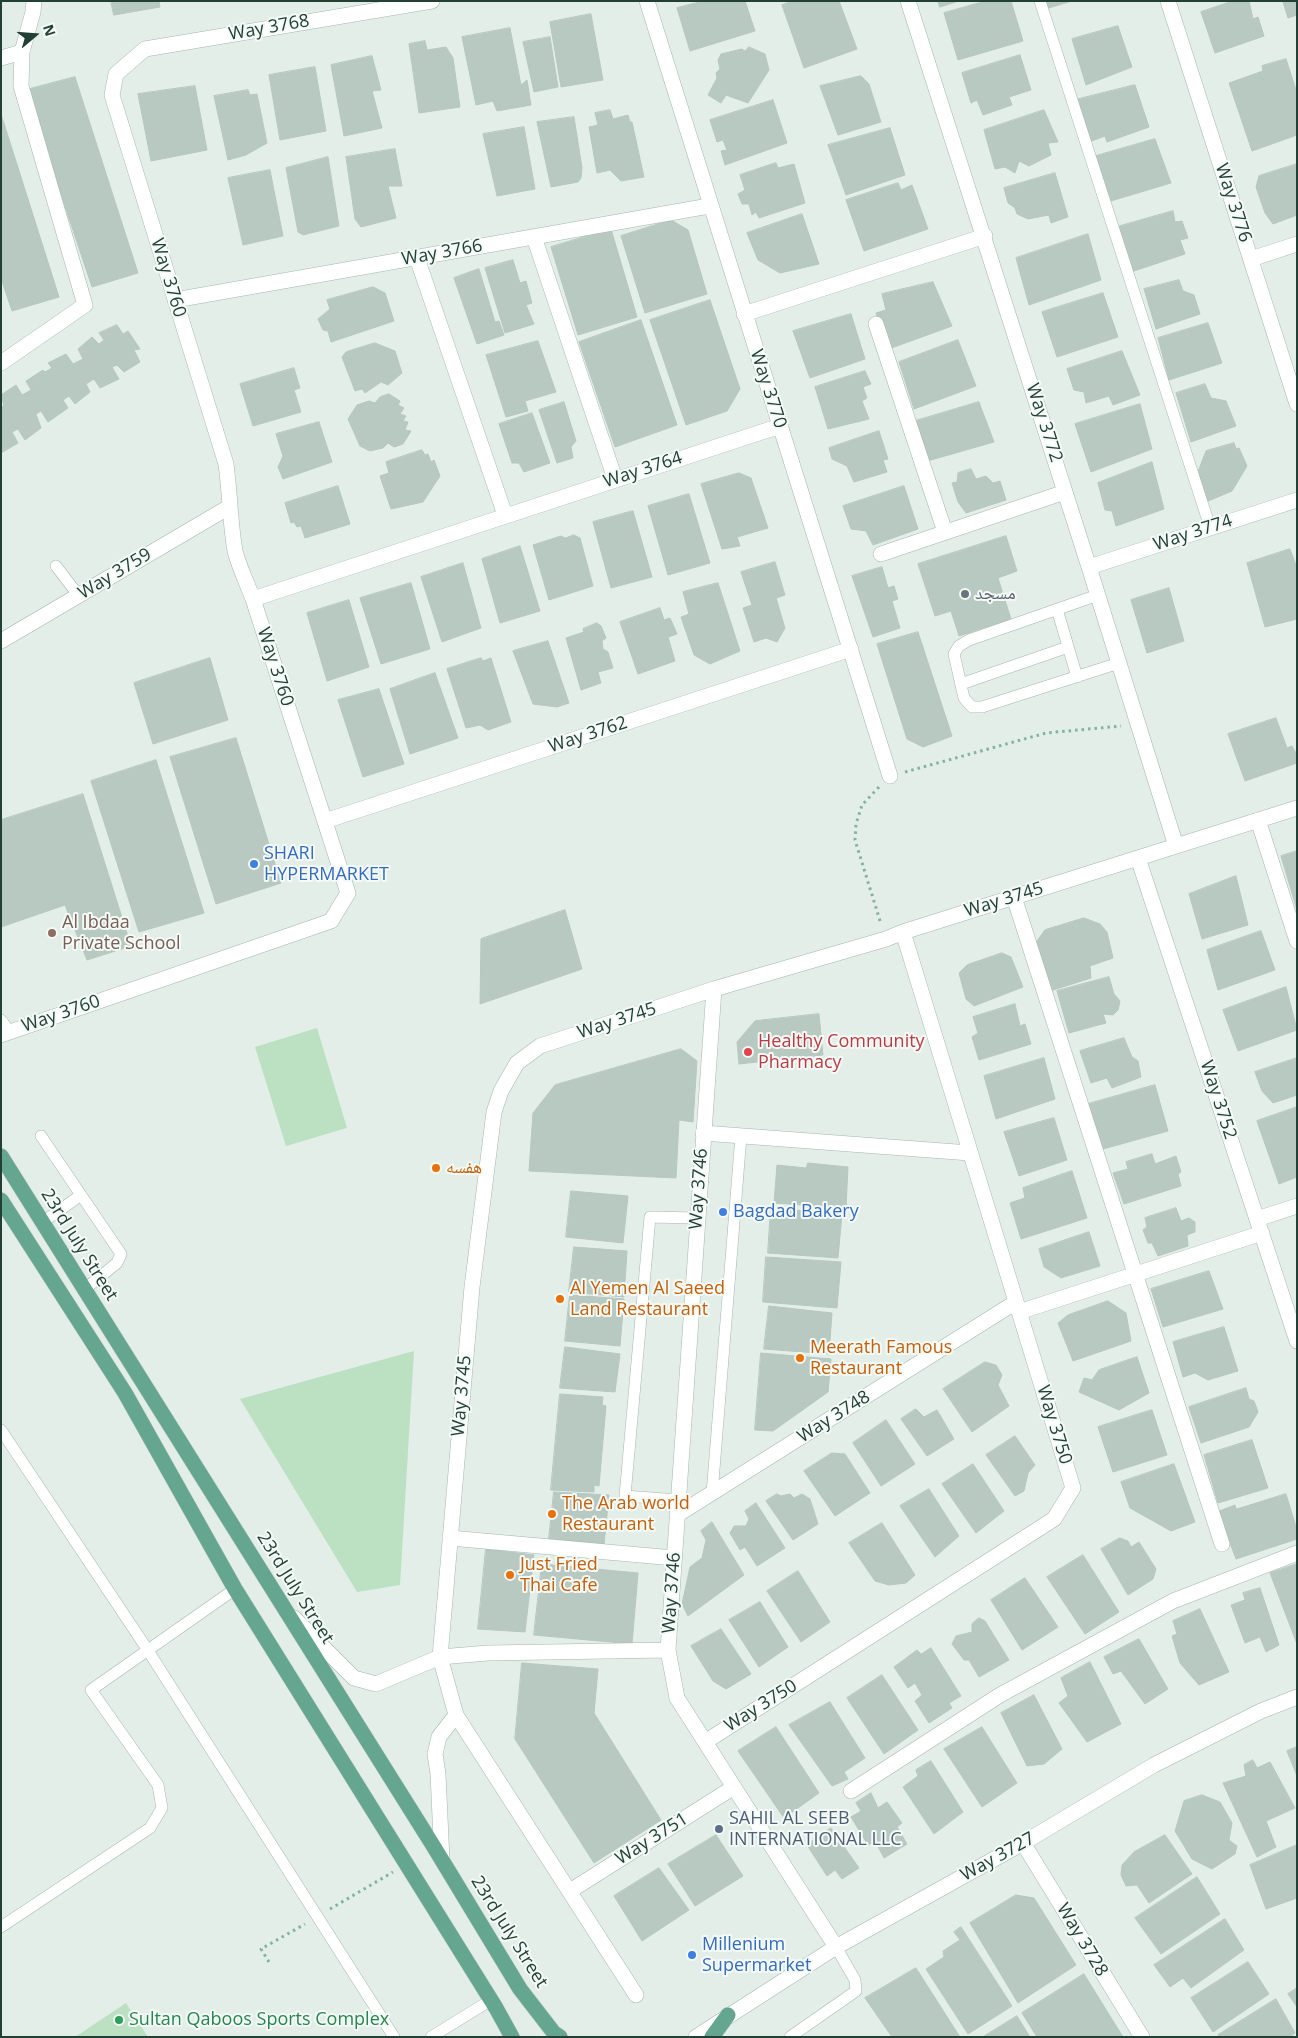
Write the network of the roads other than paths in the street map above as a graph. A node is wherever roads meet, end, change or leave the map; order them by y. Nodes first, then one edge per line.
1 (432, 1) edge
2 (647, 1) edge
3 (908, 1) edge
4 (1040, 1) edge
5 (1168, 1) edge
6 (34, 7) edge
7 (22, 52) junction
8 (1, 58) edge
9 (116, 74) joint
10 (710, 206) junction
11 (985, 236) junction
12 (534, 237) junction
13 (1297, 244) edge
14 (417, 258) junction
15 (1252, 259) junction
16 (175, 300) junction
17 (744, 314) junction
18 (876, 324) dead end
19 (1, 363) edge
20 (1292, 371) edge
21 (1297, 404) edge
22 (780, 426) junction
23 (615, 479) junction
24 (1066, 492) junction
25 (1297, 500) edge
26 (229, 507) junction
27 (506, 515) junction
28 (1210, 527) junction
29 (945, 532) junction
30 (881, 554) dead end
31 (56, 566) dead end
32 (1089, 567) junction
33 (1098, 595) junction
34 (79, 596) junction
35 (253, 599) junction
36 (1057, 610) junction
37 (1, 641) edge
38 (1068, 647) junction
39 (851, 649) junction
40 (1119, 663) junction
41 (1078, 677) junction
42 (961, 684) junction
43 (890, 776) road end
44 (1297, 808) edge
45 (1258, 820) junction
46 (325, 821) junction
47 (1176, 846) junction
48 (1138, 858) junction
49 (1014, 897) junction
50 (903, 932) junction
51 (1297, 940) edge
52 (714, 989) junction
53 (4, 1029) edge
54 (703, 1133) junction
55 (41, 1136) dead end
56 (741, 1136) junction
57 (970, 1153) junction
58 (1, 1156) edge
59 (81, 1194) junction
60 (1, 1200) edge
61 (1297, 1206) edge
62 (697, 1218) junction
63 (42, 1222) junction
64 (1260, 1226) junction
65 (1136, 1274) junction
66 (85, 1289) junction
67 (1017, 1307) junction
68 (1297, 1342) edge
69 (1, 1430) edge
70 (712, 1494) junction
71 (678, 1508) junction
72 (450, 1538) junction
73 (1222, 1544) dead end
74 (1297, 1553) edge
75 (674, 1558) junction
76 (235, 1589) junction
77 (286, 1610) junction
78 (147, 1650) junction
79 (668, 1650) junction
80 (440, 1657) junction
81 (1297, 1697) edge
82 (456, 1715) junction
83 (705, 1742) junction
84 (734, 1787) junction
85 (851, 1791) dead end
86 (1023, 1843) junction
87 (442, 1860) junction
88 (570, 1892) junction
89 (1, 1926) edge
90 (836, 1947) junction
91 (636, 1995) dead end
92 (491, 2000) junction
93 (728, 2015) joint
94 (705, 2034) edge
95 (394, 2037) edge
96 (431, 2037) edge
97 (512, 2037) edge
98 (560, 2037) edge
99 (688, 2037) edge
100 (790, 2037) edge
101 (1142, 2037) edge

1 - 9 street, Way 3768
2 - 10 street, Way 3770
3 - 11 street, Way 3772
4 - 28 lane
5 - 15 street, Way 3776
6 - 7 street
7 - 8 street
7 - 19 street
9 - 16 street, Way 3760
10 - 12 street, Way 3766
10 - 17 street, Way 3770
11 - 17 street
11 - 24 street, Way 3772
12 - 14 street, Way 3766
12 - 23 street
13 - 15 street
14 - 16 street, Way 3766
14 - 27 street
15 - 20 street, Way 3776
16 - 26 street, Way 3760
17 - 22 street, Way 3770
18 - 29 street
20 - 21 street, Way 3776
22 - 23 street, Way 3764
22 - 39 street, Way 3770
23 - 27 street, Way 3764
24 - 29 street
24 - 32 street, Way 3772
25 - 28 street, Way 3774
26 - 34 street, Way 3759
26 - 35 street, Way 3760
27 - 35 street, Way 3764
28 - 32 street, Way 3774
29 - 30 street
31 - 34 lane
32 - 33 street, Way 3772
33 - 36 lane
33 - 40 street, Way 3772
34 - 37 street, Way 3759
35 - 46 street, Way 3760
36 - 38 lane
36 - 42 lane
38 - 41 lane
38 - 42 lane
39 - 43 street, Way 3770
39 - 46 street, Way 3762
40 - 41 lane
40 - 47 street, Way 3772
41 - 42 lane
44 - 45 street, Way 3745
45 - 47 street, Way 3745
45 - 51 street
46 - 53 street, Way 3760
47 - 48 street, Way 3745
48 - 49 street, Way 3745
48 - 64 street, Way 3752
49 - 50 street, Way 3745
49 - 65 street
50 - 52 street, Way 3745
50 - 57 street, Way 3750
52 - 54 street, Way 3746
52 - 72 street, Way 3745
54 - 56 street, Way 3746
54 - 62 street, Way 3746
55 - 59 lane
56 - 57 street, Way 3746
56 - 70 lane
57 - 67 street, Way 3750
58 - 63 main road, 23rd July Street
59 - 63 lane
59 - 66 lane
60 - 76 main road
61 - 64 street, Way 3748
62 - 71 street, Way 3746
62 - 71 lane
63 - 66 main road, 23rd July Street
64 - 65 street, Way 3748
64 - 68 street, Way 3752
65 - 67 street, Way 3748
65 - 73 street
66 - 77 main road, 23rd July Street
67 - 70 street, Way 3748
67 - 83 street, Way 3750
69 - 78 lane
70 - 71 street, Way 3748
71 - 75 street, Way 3746
72 - 75 street
72 - 80 street, Way 3745
74 - 85 street
75 - 79 street, Way 3746
76 - 78 lane
76 - 92 main road
77 - 80 street
77 - 87 main road, 23rd July Street
78 - 89 lane
78 - 95 lane
79 - 80 street
79 - 83 street, Way 3746
80 - 82 street
81 - 86 street, Way 3727
82 - 87 street
82 - 88 street
83 - 84 street, Way 3746
84 - 88 street, Way 3751
84 - 90 street, Way 3746
86 - 90 street, Way 3727
86 - 101 street, Way 3728
87 - 98 main road, 23rd July Street
88 - 91 street
90 - 93 street, Way 3727
90 - 100 lane
92 - 96 lane
92 - 97 main road
93 - 94 main road
94 - 99 street

